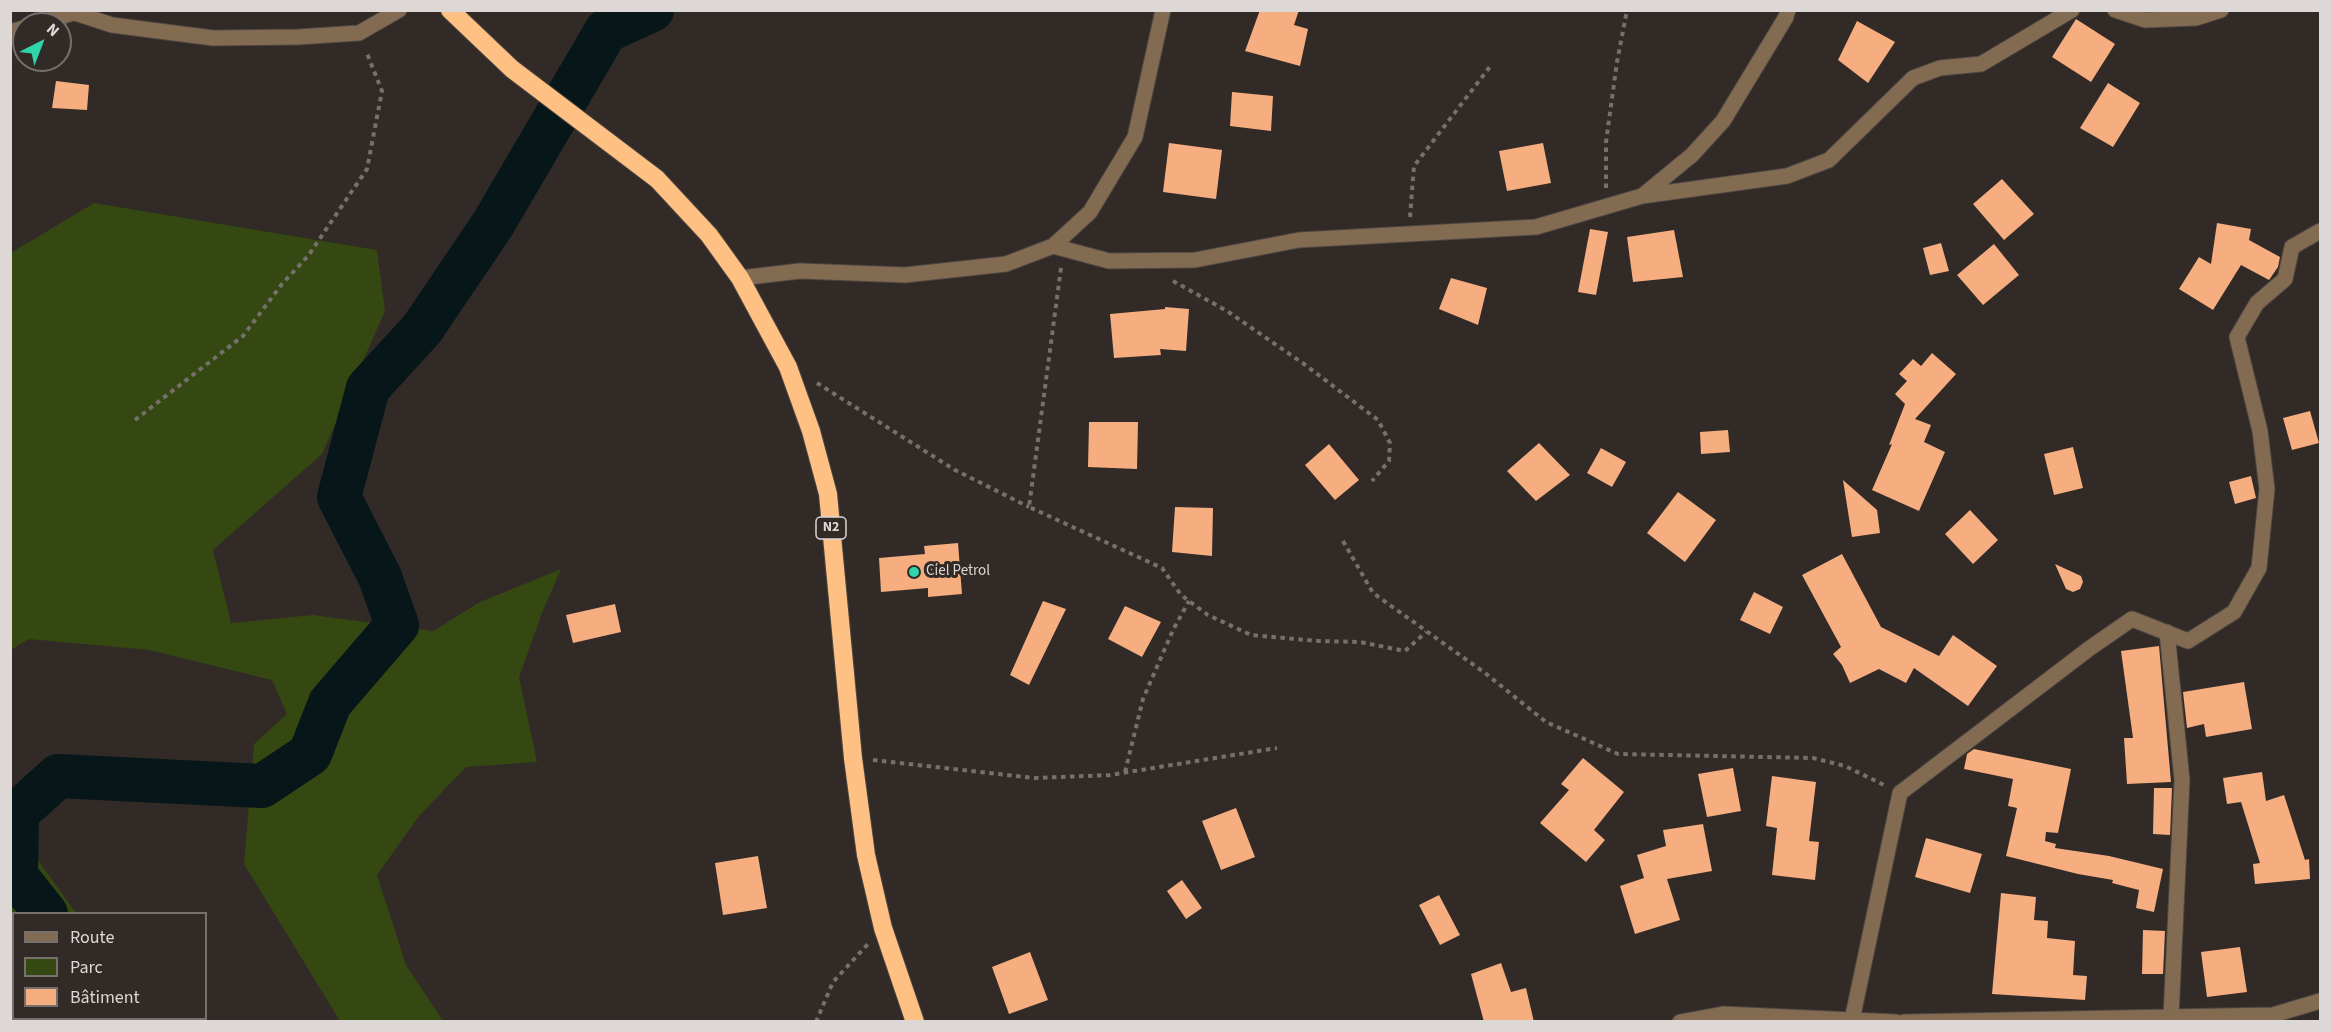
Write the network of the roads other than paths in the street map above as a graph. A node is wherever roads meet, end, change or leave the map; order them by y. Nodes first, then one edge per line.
1 (399, 10) edge
2 (450, 10) edge
3 (1163, 10) edge
4 (1788, 10) edge
5 (2072, 10) edge
6 (2115, 10) edge
7 (2221, 10) edge
8 (72, 13) edge
9 (1642, 196) junction
10 (2320, 231) edge
11 (1058, 248) junction
12 (740, 278) junction
13 (2167, 632) junction
14 (2320, 1001) edge
15 (2171, 1017) junction
16 (1816, 1020) edge
17 (1852, 1020) junction
18 (915, 1022) edge
19 (1680, 1022) edge
20 (1896, 1022) edge
21 (1904, 1022) edge

1 - 8 street
2 - 12 highway, N2
3 - 11 street
4 - 9 street
5 - 9 street
6 - 7 street
9 - 11 street
10 - 13 street
11 - 12 street
12 - 18 highway, N2
13 - 15 street
13 - 17 street
14 - 15 street
15 - 21 street
16 - 17 street
16 - 19 street
17 - 20 street

